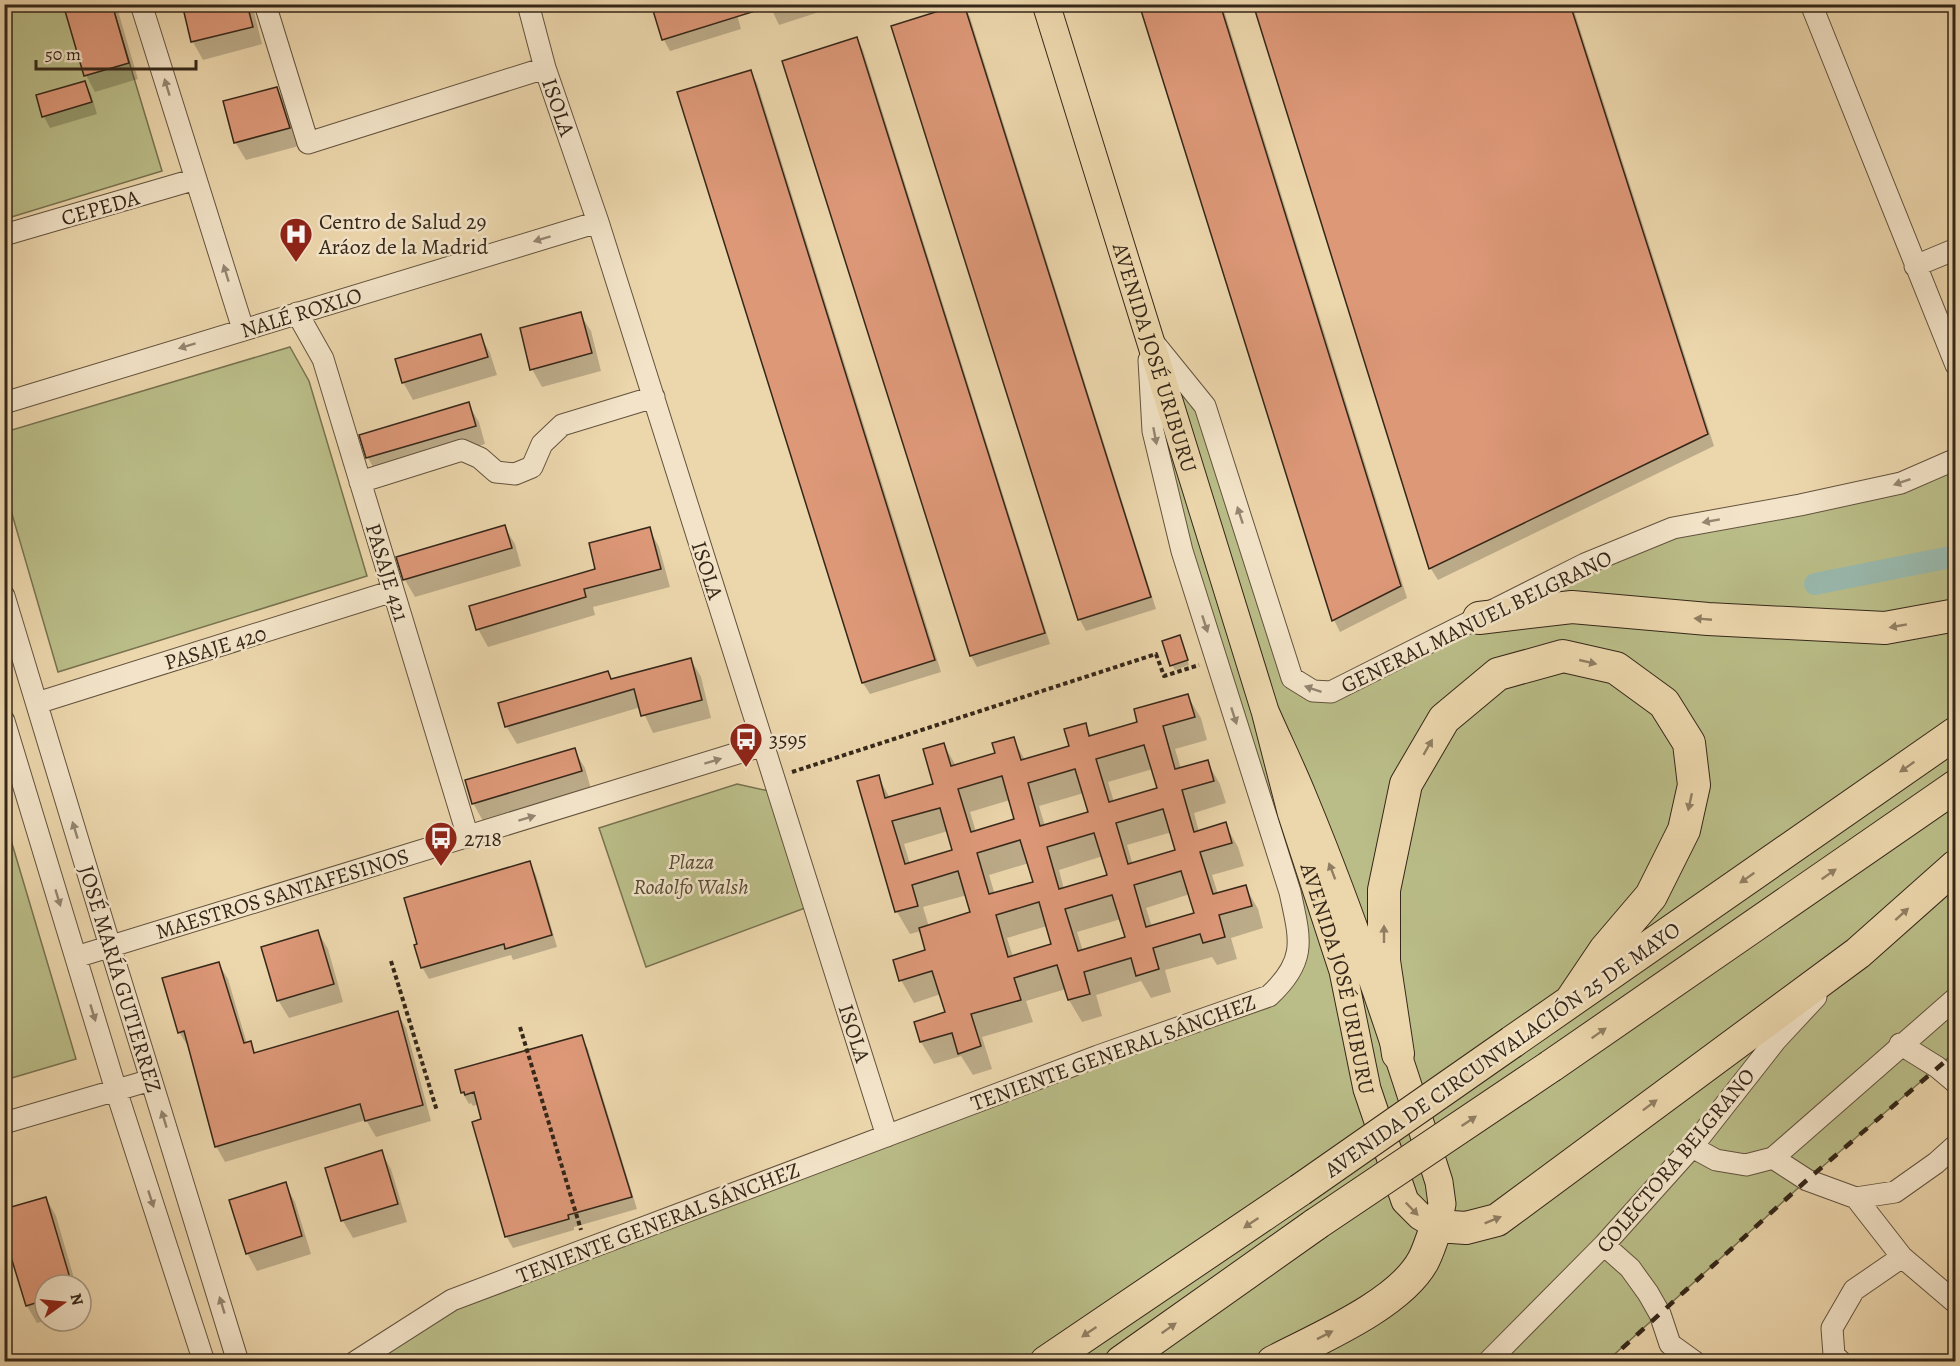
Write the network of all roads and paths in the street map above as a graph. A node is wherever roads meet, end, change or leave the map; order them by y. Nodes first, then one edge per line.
1 (141, 4) edge
2 (528, 4) edge
3 (1046, 4) edge
4 (1811, 4) edge
5 (271, 6) edge
6 (546, 68) junction
7 (196, 179) junction
8 (598, 222) junction
9 (4, 235) edge
10 (1956, 249) edge
11 (1915, 266) junction
12 (297, 313) junction
13 (243, 329) junction
14 (1148, 336) junction
15 (1956, 365) edge
16 (654, 397) junction
17 (4, 403) edge
18 (1956, 459) edge
19 (360, 482) junction
20 (393, 591) junction
21 (4, 596) edge
22 (1956, 615) edge
23 (1479, 618) junction
24 (1216, 660) junction
25 (37, 703) junction
26 (1265, 711) junction
27 (4, 721) edge
28 (1956, 733) edge
29 (764, 746) junction
30 (774, 778) junction
31 (1956, 786) edge
32 (468, 837) junction
33 (1956, 866) edge
34 (110, 946) junction
35 (1858, 953) junction
36 (76, 957) junction
37 (391, 961) dead end
38 (1956, 998) edge
39 (1572, 999) junction
40 (520, 1027) dead end
41 (1900, 1044) junction
42 (1398, 1054) junction
43 (151, 1080) junction
44 (1956, 1083) edge
45 (116, 1090) junction
46 (437, 1111) dead end
47 (4, 1124) edge
48 (887, 1136) junction
49 (1956, 1145) edge
50 (1692, 1147) junction
51 (1773, 1158) junction
52 (1856, 1198) junction
53 (1437, 1226) junction
54 (1604, 1245) junction
55 (587, 1249) junction
56 (1902, 1257) junction
57 (1956, 1303) edge
58 (204, 1362) edge
59 (238, 1362) edge
60 (355, 1362) edge
61 (1046, 1362) edge
62 (1121, 1362) edge
63 (1273, 1362) edge
64 (1488, 1362) edge
65 (1695, 1362) edge
66 (1840, 1362) edge

7 -> 1 street
2 - 6 street, ISOLA
3 - 14 main road, AVENIDA JOSÉ URIBURU
4 - 11 street
5 - 6 street
6 - 8 street, ISOLA
7 - 9 street, CEPEDA
13 -> 7 street
8 -> 12 street, NALÉ ROXLO
8 - 16 street, ISOLA
10 - 11 street
11 - 15 street
12 - 13 street, NALÉ ROXLO
12 - 19 street, PASAJE 421
13 -> 17 street, NALÉ ROXLO
23 -> 14 street, GENERAL MANUEL BELGRANO
14 -> 24 street, TENIENTE GENERAL SÁNCHEZ
14 - 26 main road, AVENIDA JOSÉ URIBURU
16 - 19 street
16 - 29 street, ISOLA
18 -> 23 street, GENERAL MANUEL BELGRANO
19 - 20 street, PASAJE 421
20 - 25 street, PASAJE 420
20 - 32 street, PASAJE 421
21 - 25 street, JOSÉ MARÍA GUTIERREZ
22 -> 23 highway
24 - 30 path
24 -> 48 street, TENIENTE GENERAL SÁNCHEZ
34 -> 25 street, JOSÉ MARÍA GUTIERREZ
42 -> 26 main road, AVENIDA JOSÉ URIBURU
26 -> 53 main road, AVENIDA JOSÉ URIBURU
27 -> 36 street, JOSÉ MARÍA GUTIERREZ
28 -> 39 highway, AVENIDA DE CIRCUNVALACIÓN 25 DE MAYO
29 - 30 street, ISOLA
32 -> 29 street, MAESTROS SANTAFESINOS
30 - 48 street, ISOLA
62 -> 31 highway, AVENIDA DE CIRCUNVALACIÓN 25 DE MAYO, bridge
32 - 34 street, MAESTROS SANTAFESINOS
35 -> 33 highway
34 - 36 street, MAESTROS SANTAFESINOS
34 - 43 street, JOSÉ MARÍA GUTIERREZ
35 - 50 street, COLECTORA BELGRANO
53 -> 35 highway
36 -> 45 street, JOSÉ MARÍA GUTIERREZ
37 - 46 path
38 - 41 street
42 -> 39 highway
39 -> 61 highway, AVENIDA DE CIRCUNVALACIÓN 25 DE MAYO, bridge
40 - 55 path
41 - 44 street
41 - 51 street
42 - 53 main road, AVENIDA JOSÉ URIBURU
43 - 45 street
59 -> 43 street, JOSÉ MARÍA GUTIERREZ
45 - 47 street
45 -> 58 street, JOSÉ MARÍA GUTIERREZ
48 - 55 street, TENIENTE GENERAL SÁNCHEZ
49 - 52 street
50 - 51 street
50 - 54 street, COLECTORA BELGRANO
51 - 52 street
52 - 56 street
63 -> 53 highway
54 - 64 street, COLECTORA BELGRANO
54 - 65 street
55 - 60 street, TENIENTE GENERAL SÁNCHEZ
56 - 57 street
56 - 66 street

